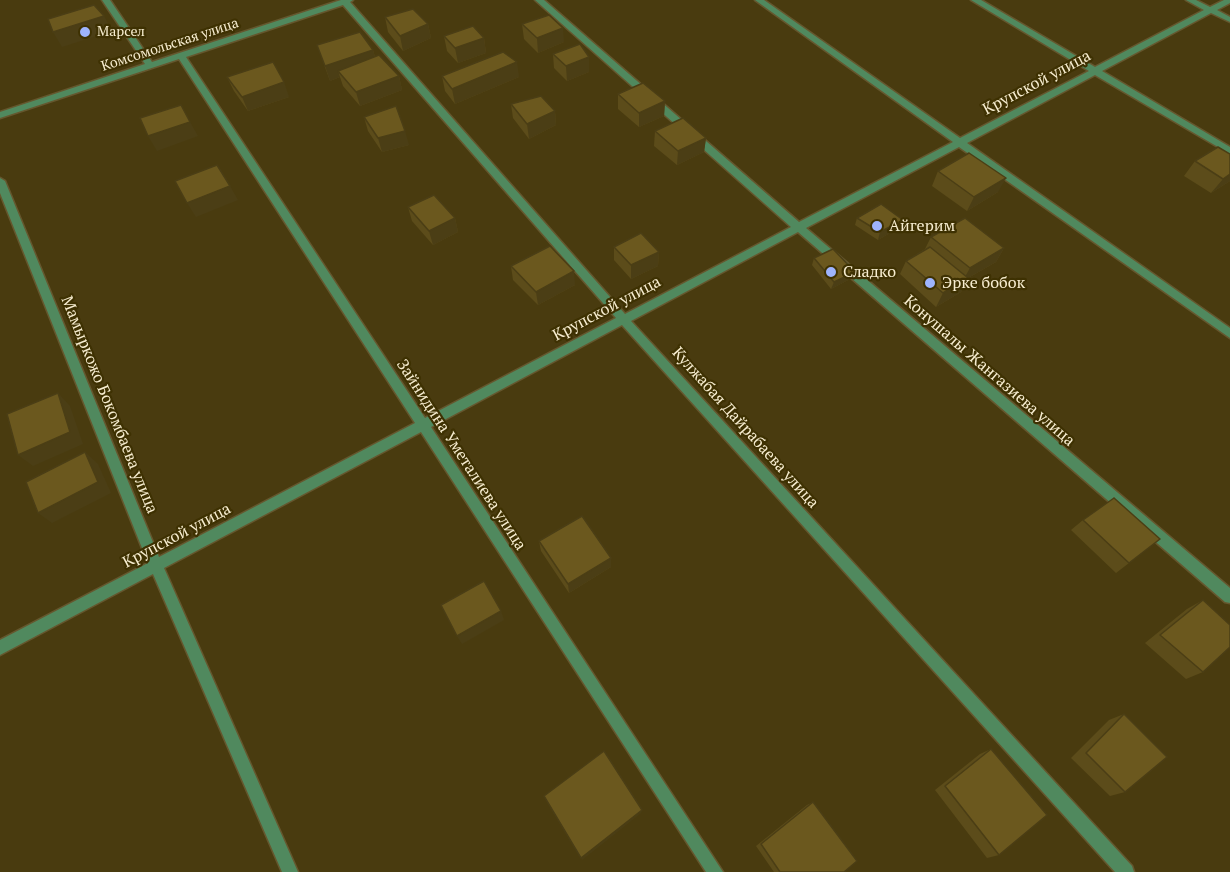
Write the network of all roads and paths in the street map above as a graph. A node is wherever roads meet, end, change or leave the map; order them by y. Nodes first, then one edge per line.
1 (106, 0) edge
2 (313, 0) edge
3 (539, 0) edge
4 (759, 0) edge
5 (975, 0) edge
6 (1190, 0) edge
7 (1230, 0) edge
8 (347, 1) edge
9 (322, 10) junction
10 (1211, 10) junction
11 (1230, 20) edge
12 (181, 56) junction
13 (150, 66) junction
14 (1095, 71) junction
15 (0, 116) edge
16 (960, 142) junction
17 (1230, 151) edge
18 (0, 181) edge
19 (798, 227) junction
20 (623, 319) junction
21 (1230, 334) edge
22 (421, 425) junction
23 (156, 565) junction
24 (1230, 597) edge
25 (0, 648) edge
26 (290, 872) edge
27 (715, 872) edge
28 (1126, 872) edge

1 - 13 street
2 - 9 street
3 - 19 street, Конушалы Жангазиева улица
4 - 16 street
5 - 14 street
6 - 10 street
7 - 10 street, Крупской улица
8 - 9 street, Комсомольская улица
8 - 20 street, Кулжабая Дайрабаева улица
9 - 12 street, Комсомольская улица
10 - 11 street
10 - 14 street, Крупской улица
12 - 13 street, Комсомольская улица
12 - 22 street, Зайнидина Уметалиева улица
13 - 15 street, Комсомольская улица
14 - 16 street, Крупской улица
14 - 17 street
16 - 19 street, Крупской улица
16 - 21 street
18 - 23 street, Мамыркожо Бокомбаева улица
19 - 20 street, Крупской улица
19 - 24 street, Конушалы Жангазиева улица
20 - 22 street, Крупской улица
20 - 28 street, Кулжабая Дайрабаева улица
22 - 23 street, Крупской улица
22 - 27 street, Зайнидина Уметалиева улица
23 - 25 street, Крупской улица
23 - 26 street, Мамыркожо Бокомбаева улица

